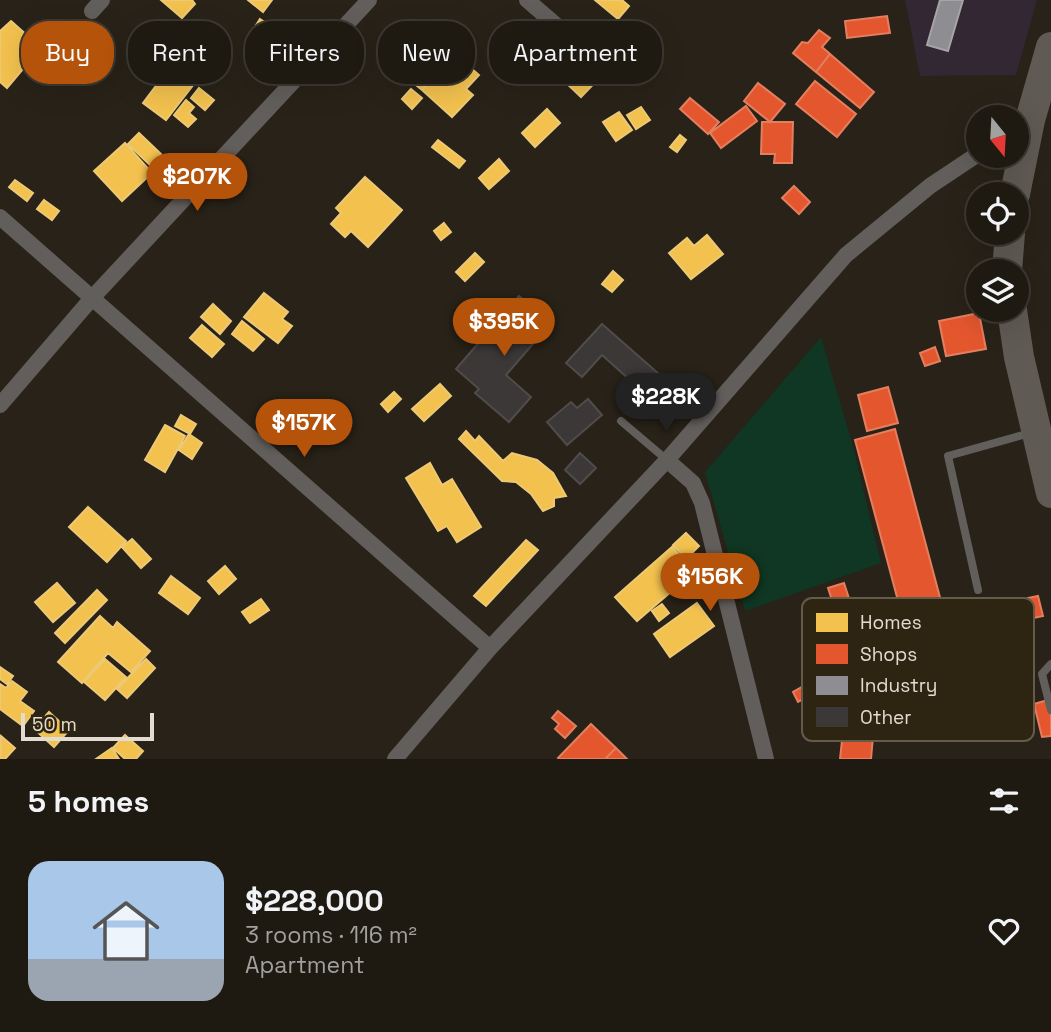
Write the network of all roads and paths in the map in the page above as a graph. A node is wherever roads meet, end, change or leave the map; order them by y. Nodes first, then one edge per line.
1 (369, 0) edge
2 (527, 0) edge
3 (551, 21) edge
4 (1048, 61) edge
5 (1029, 109) edge
6 (966, 162) edge
7 (0, 217) edge
8 (93, 297) junction
9 (1014, 322) edge
10 (0, 404) edge
11 (621, 421) dead end
12 (1036, 431) junction
13 (667, 460) junction
14 (1051, 493) edge
15 (978, 590) dead end
16 (490, 648) junction
17 (1051, 664) edge
18 (1051, 710) edge
19 (395, 759) edge
20 (765, 759) edge

1 - 8 street
2 - 3 street
4 - 5 highway
6 - 13 street
7 - 8 street
8 - 10 street
8 - 16 street
9 - 12 highway
11 - 13 lane
12 - 14 highway
12 - 15 lane
13 - 16 street
13 - 20 street
16 - 19 street
17 - 18 lane

